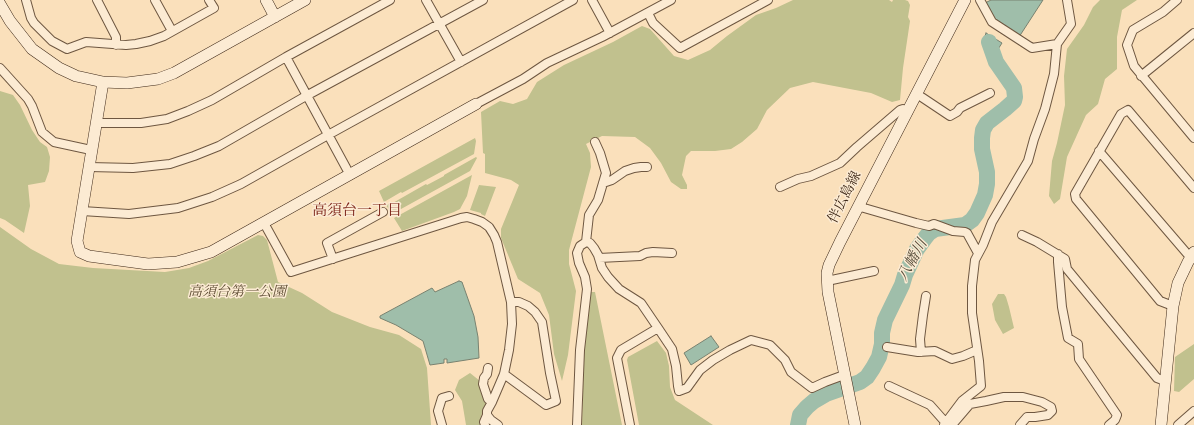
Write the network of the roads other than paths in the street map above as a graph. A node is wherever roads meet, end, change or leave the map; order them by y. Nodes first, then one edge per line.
1 (26, 0) edge
2 (97, 0) edge
3 (155, 0) edge
4 (209, 0) edge
5 (266, 0) edge
6 (306, 0) edge
7 (390, 0) edge
8 (426, 0) edge
9 (483, 0) edge
10 (573, 0) edge
11 (592, 0) edge
12 (671, 0) edge
13 (768, 0) edge
14 (965, 0) edge
15 (980, 0) edge
16 (1067, 0) edge
17 (1177, 0) edge
18 (2, 10) edge
19 (648, 13) junction
20 (275, 17) junction
21 (439, 24) junction
22 (172, 31) junction
23 (610, 33) junction
24 (1194, 33) edge
25 (1058, 44) junction
26 (116, 45) junction
27 (286, 57) junction
28 (460, 62) junction
29 (0, 68) edge
30 (1142, 76) junction
31 (103, 82) junction
32 (990, 93) dead end
33 (917, 94) junction
34 (306, 96) junction
35 (476, 104) joint
36 (908, 112) junction
37 (96, 123) junction
38 (328, 135) junction
39 (1194, 138) edge
40 (596, 142) dead end
41 (91, 150) junction
42 (1099, 151) junction
43 (89, 167) junction
44 (647, 168) dead end
45 (350, 175) junction
46 (604, 183) junction
47 (780, 186) dead end
48 (1194, 188) edge
49 (859, 205) junction
50 (82, 211) junction
51 (382, 212) dead end
52 (264, 223) junction
53 (1022, 234) dead end
54 (586, 242) junction
55 (672, 253) dead end
56 (978, 253) junction
57 (1058, 254) junction
58 (599, 258) junction
59 (333, 259) junction
60 (1192, 260) edge
61 (874, 271) dead end
62 (827, 282) junction
63 (926, 296) dead end
64 (511, 302) junction
65 (1173, 306) junction
66 (658, 328) junction
67 (887, 347) dead end
68 (978, 350) junction
69 (921, 352) junction
70 (488, 368) dead end
71 (504, 374) junction
72 (1165, 382) junction
73 (846, 383) junction
74 (889, 386) dead end
75 (449, 396) dead end
76 (492, 402) junction
77 (1194, 411) edge
78 (487, 414) junction
79 (948, 424) edge
80 (442, 425) edge
81 (485, 425) edge
82 (498, 425) edge
83 (577, 425) edge
84 (630, 425) edge
85 (854, 425) edge
86 (1020, 425) edge
87 (1109, 425) edge
88 (1161, 425) edge
89 (1178, 425) edge

1 - 26 street
2 - 26 street
3 - 22 street
4 - 22 street
5 - 20 street
6 - 20 street
7 - 27 street
8 - 21 street
9 - 21 street
10 - 28 street
11 - 23 street
12 - 19 street
13 - 19 street
14 - 33 street, 伴広島線
15 - 25 street
16 - 25 street
17 - 30 street
18 - 31 street
19 - 23 street
20 - 31 street
21 - 28 street
21 - 34 street
22 - 26 street
23 - 35 street
24 - 30 street
25 - 56 street
27 - 34 street
27 - 37 street
28 - 38 street
29 - 41 street
30 - 39 street
31 - 37 street
32 - 33 street
33 - 36 street, 伴広島線
34 - 38 street
34 - 43 street
35 - 45 street
36 - 47 street
36 - 49 street, 伴広島線
37 - 41 street
38 - 45 street
38 - 50 street
40 - 46 street
41 - 43 street
42 - 48 street
42 - 60 street
42 - 65 street
43 - 50 street
44 - 46 street
45 - 52 street
46 - 54 street
49 - 56 street
49 - 62 street, 伴広島線
50 - 52 street
51 - 59 street
52 - 59 street
53 - 57 street
54 - 58 street
54 - 83 street
55 - 58 street
56 - 68 street
57 - 72 street
57 - 87 street
58 - 66 street
59 - 64 street
60 - 65 street
61 - 62 street
62 - 73 street, 伴広島線
63 - 69 street
64 - 71 street
64 - 71 street
65 - 72 street
66 - 73 street
66 - 84 street
67 - 69 street
68 - 69 street
68 - 79 street
70 - 76 street
71 - 76 street
72 - 88 street
73 - 85 street, 伴広島線
74 - 79 street
75 - 80 street
76 - 78 street
77 - 89 street
78 - 81 street
78 - 82 street
79 - 86 street

